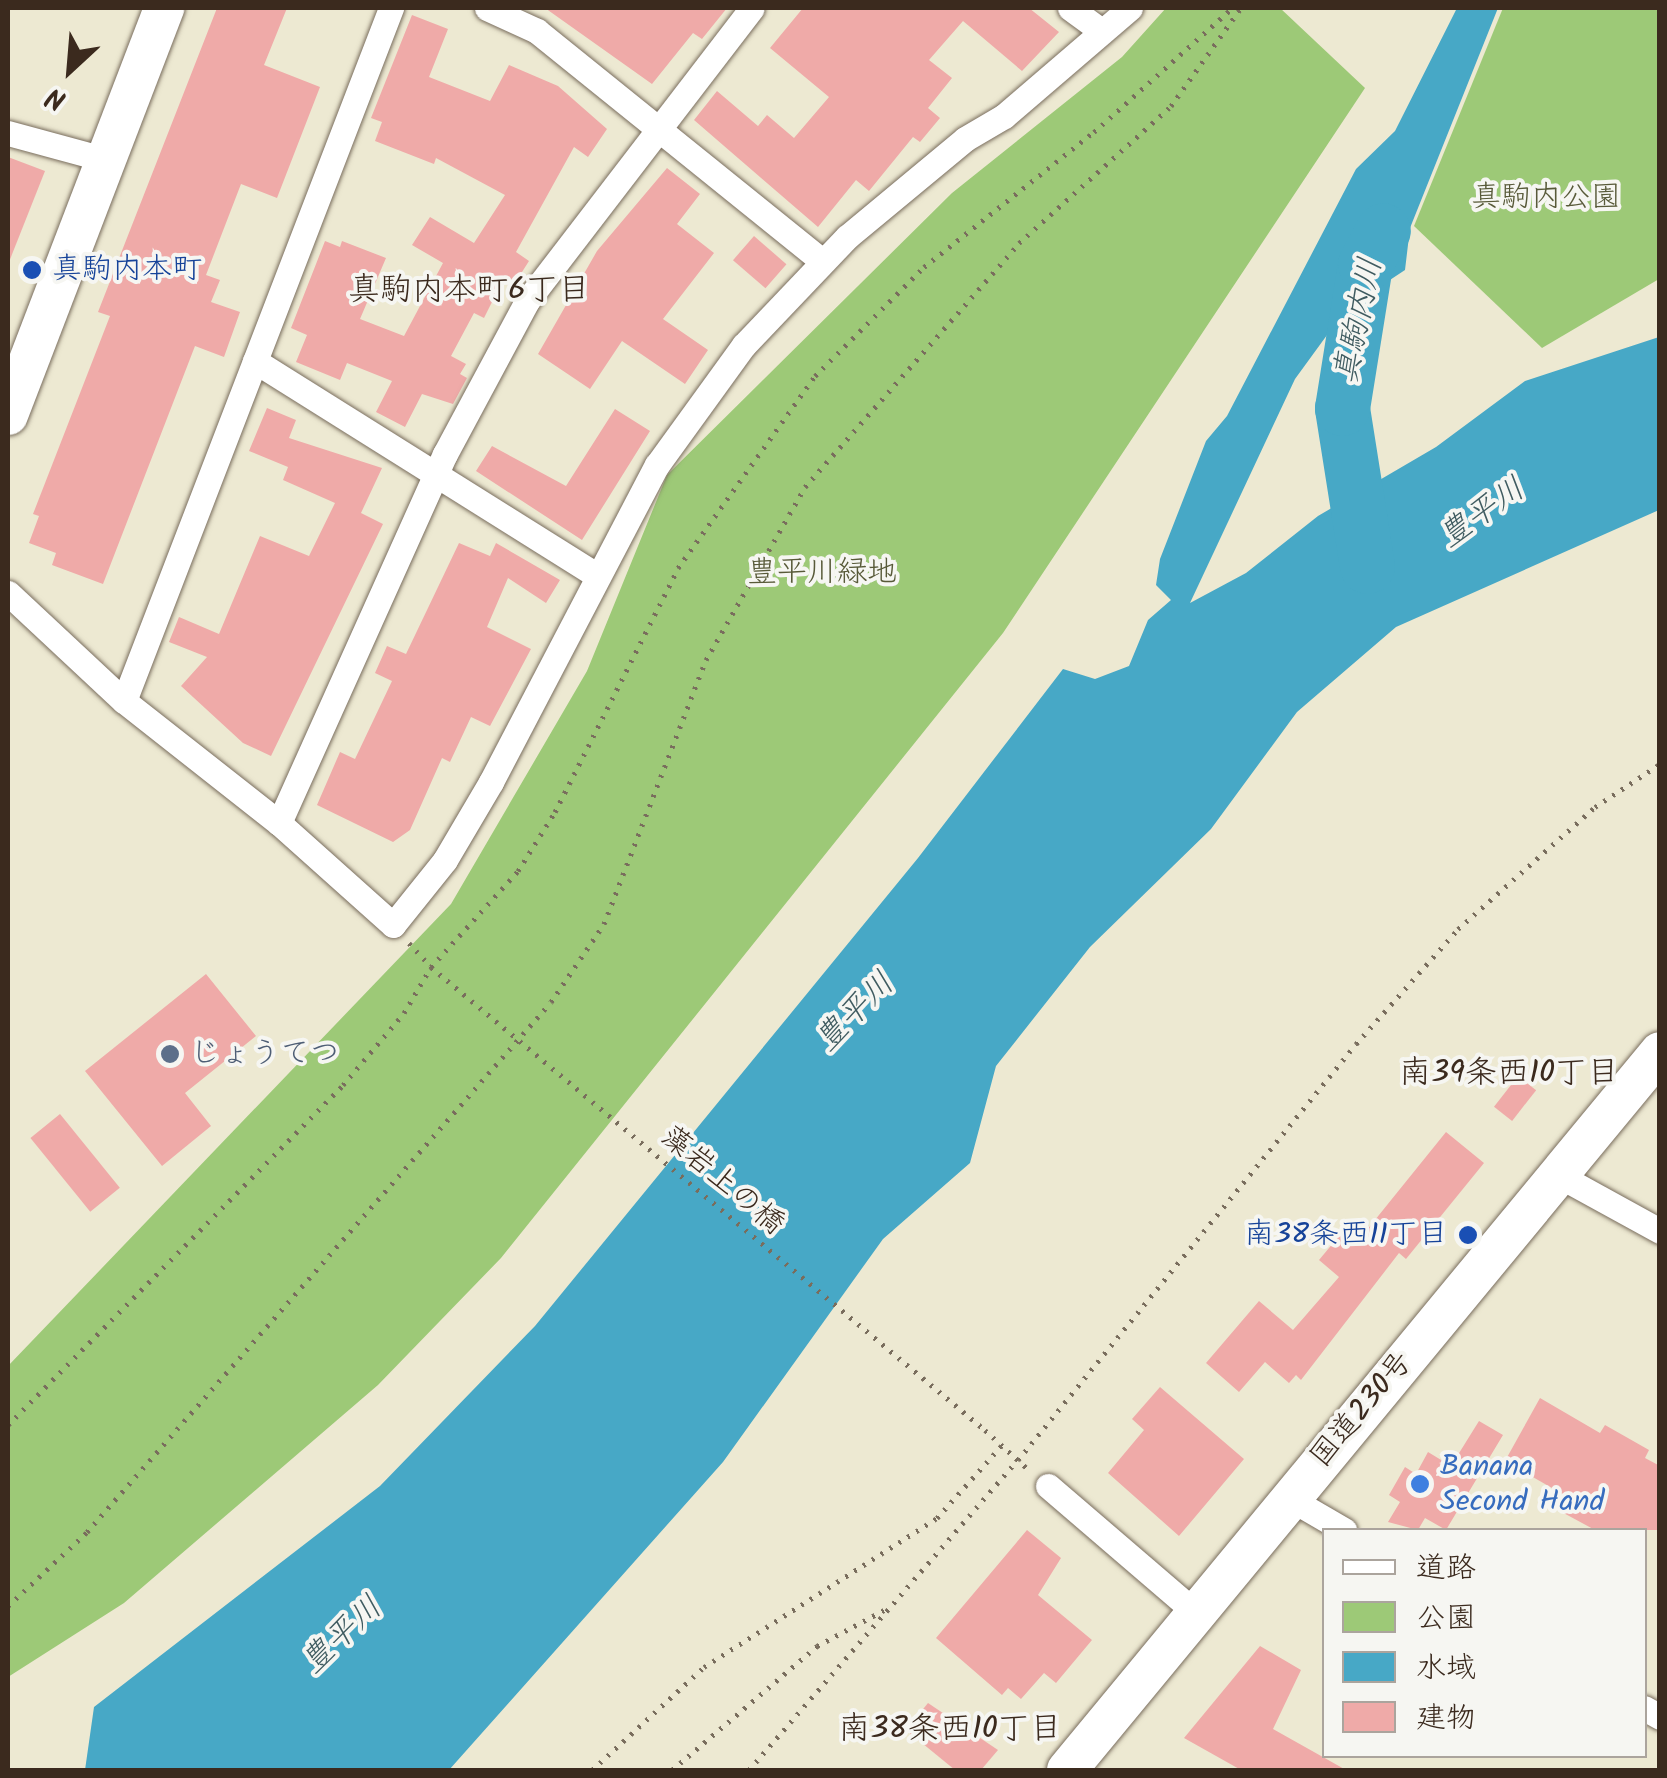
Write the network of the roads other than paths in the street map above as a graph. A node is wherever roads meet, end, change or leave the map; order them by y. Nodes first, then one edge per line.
1 (164, 8) edge
2 (391, 8) edge
3 (487, 8) edge
4 (752, 8) edge
5 (1070, 8) edge
6 (1130, 8) edge
7 (1102, 32) junction
8 (656, 126) junction
9 (8, 133) edge
10 (104, 159) junction
11 (821, 260) junction
12 (255, 361) junction
13 (8, 415) edge
14 (436, 478) junction
15 (594, 574) junction
16 (8, 593) edge
17 (124, 700) junction
18 (279, 823) junction
19 (1660, 1052) edge
20 (1558, 1175) junction
21 (1660, 1232) edge
22 (1048, 1486) road end
23 (1289, 1498) junction
24 (1341, 1528) edge
25 (1195, 1612) junction
26 (1067, 1770) edge

1 - 10 highway
2 - 12 street
3 - 8 street
4 - 8 street
5 - 7 street
6 - 7 street
7 - 11 street
8 - 11 street
8 - 14 street
9 - 10 street
10 - 13 highway
11 - 15 street
12 - 14 street
12 - 17 street
14 - 15 street
14 - 18 street
15 - 18 street
16 - 17 street
17 - 18 street
19 - 20 highway, 国道230号
20 - 21 street
20 - 23 highway, 国道230号
22 - 25 street
23 - 24 street
23 - 25 highway, 国道230号
25 - 26 highway, 国道230号

